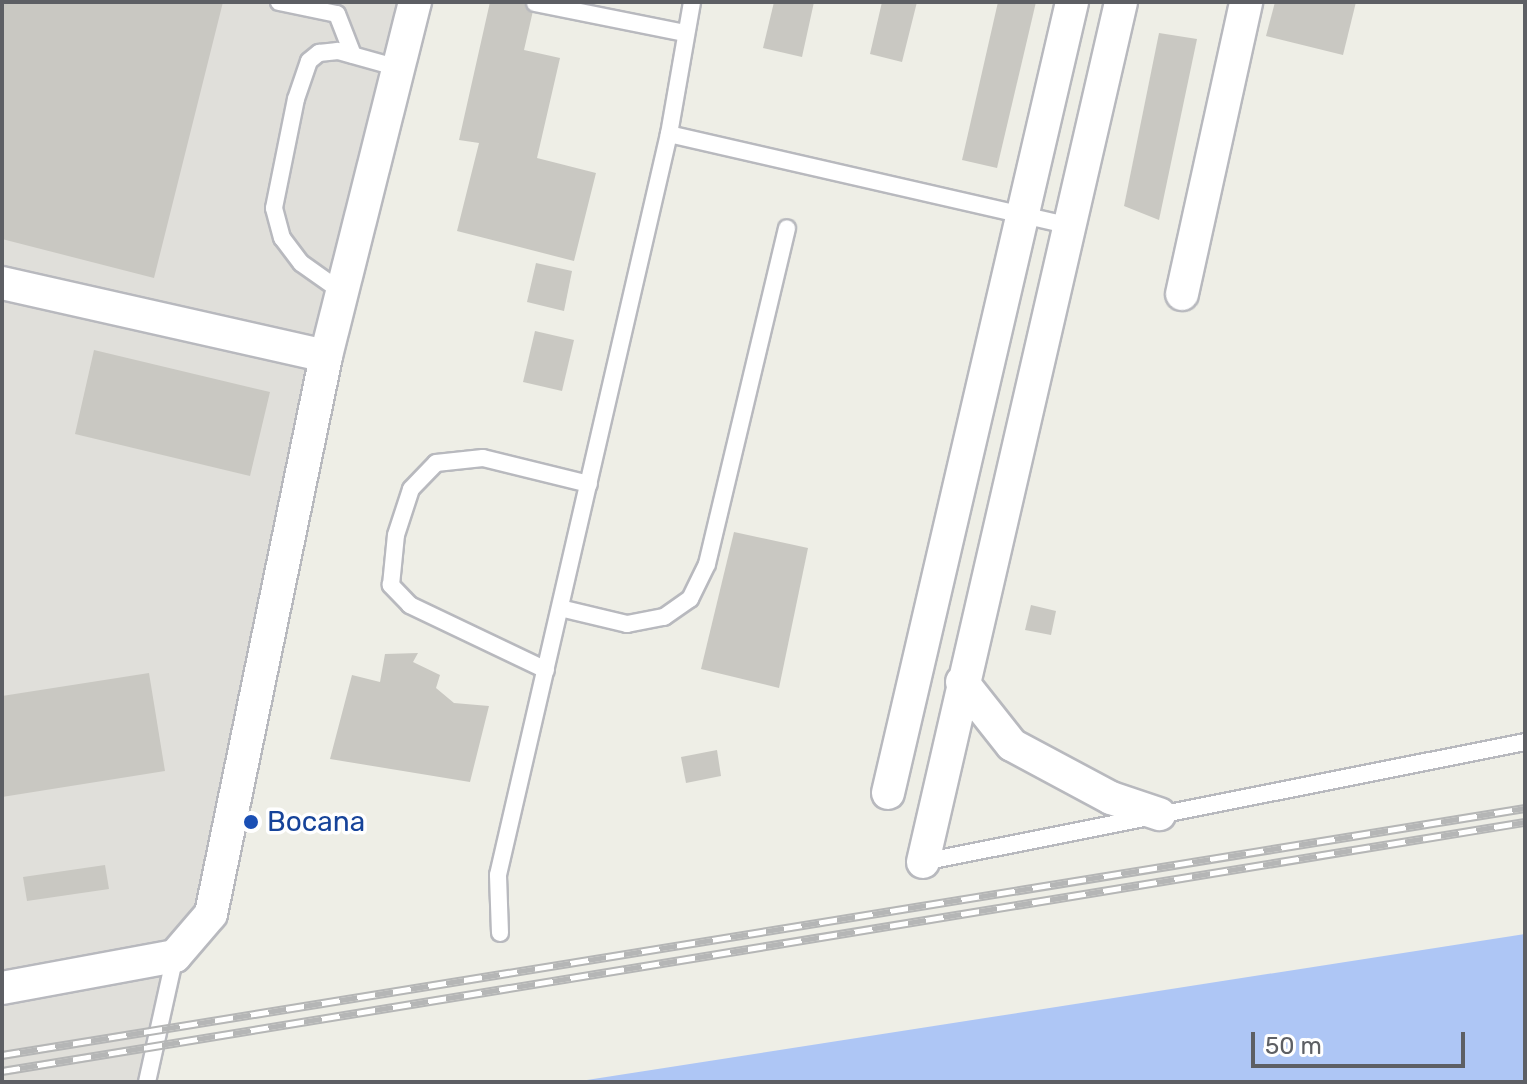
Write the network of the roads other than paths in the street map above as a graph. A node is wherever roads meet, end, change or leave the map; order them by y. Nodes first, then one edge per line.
1 (279, 2) edge
2 (415, 2) edge
3 (692, 2) edge
4 (1072, 2) edge
5 (1121, 2) edge
6 (1246, 2) edge
7 (535, 3) edge
8 (685, 33) junction
9 (353, 55) junction
10 (399, 68) junction
11 (669, 134) junction
12 (1022, 218) junction
13 (1070, 226) junction
14 (787, 228) dead end
15 (2, 283) edge
16 (342, 292) junction
17 (1182, 294) dead end
18 (326, 356) junction
19 (589, 484) junction
20 (560, 608) junction
21 (546, 670) junction
22 (962, 682) junction
23 (1525, 742) edge
24 (888, 793) dead end
25 (1159, 814) junction
26 (923, 862) joint
27 (500, 933) dead end
28 (175, 956) junction
29 (2, 988) edge
30 (147, 1082) edge

1 - 9 lane
2 - 10 street
3 - 8 lane
4 - 12 street
5 - 13 street
6 - 17 street
7 - 8 lane
8 - 11 lane
9 - 10 lane
9 - 16 lane
10 - 16 street
11 - 12 lane
11 - 19 lane
12 - 13 lane
12 - 24 street
13 - 22 street
14 - 20 lane
15 - 18 street
16 - 18 street
18 - 28 street
19 - 20 lane
19 - 21 lane
20 - 21 lane
21 - 27 lane
22 - 25 street
22 - 26 street
23 - 25 lane
25 - 26 lane
28 - 29 street
28 - 30 lane

